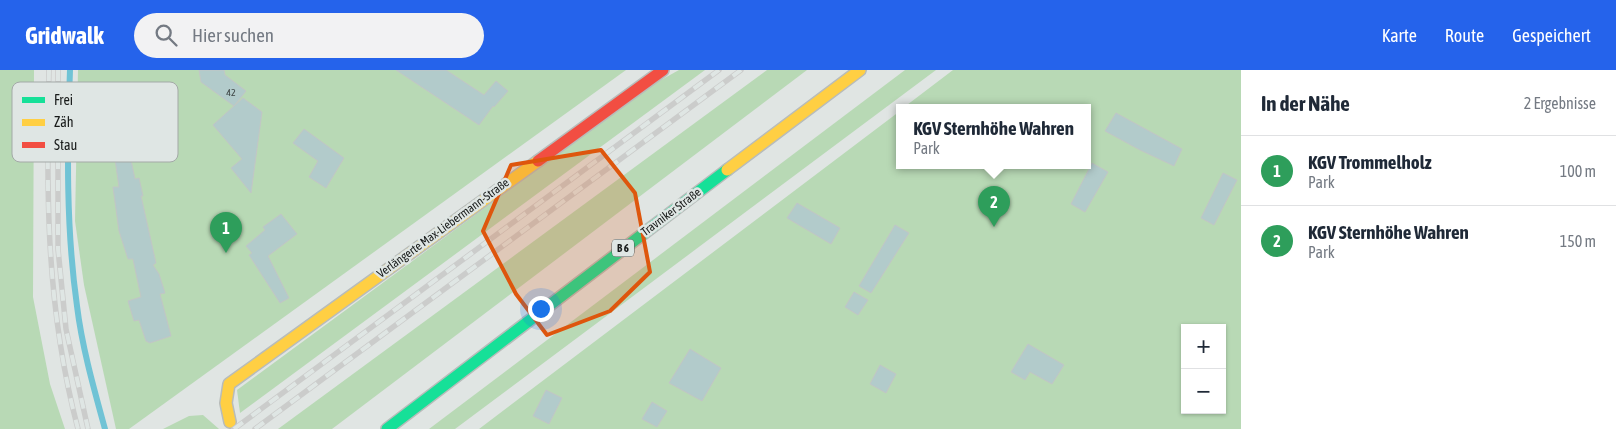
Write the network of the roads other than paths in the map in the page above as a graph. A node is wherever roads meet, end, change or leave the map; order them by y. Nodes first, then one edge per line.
1 (663, 70) edge
2 (860, 70) edge
3 (230, 422) dead end
4 (387, 429) edge

1 - 3 main road, Verlängerte Max-Liebermann-Straße
2 - 4 main road, Travniker Straße / B 6

